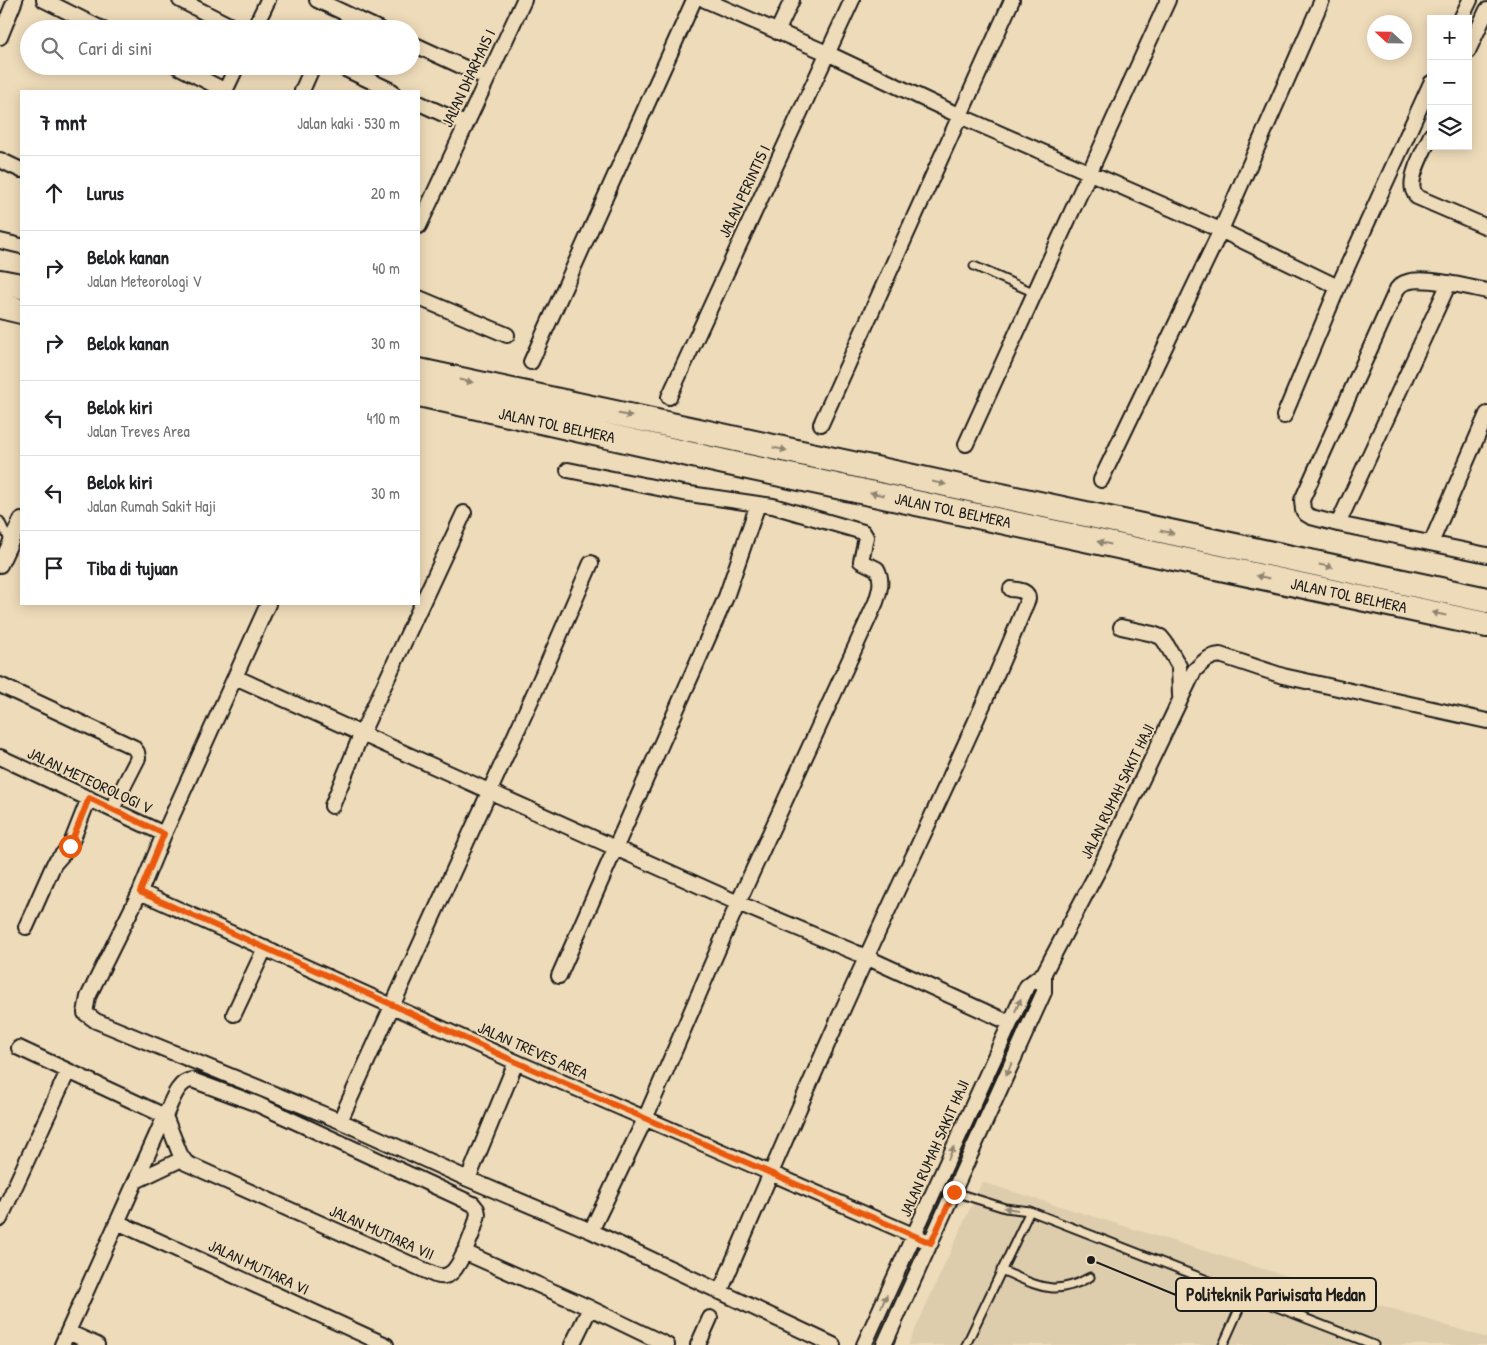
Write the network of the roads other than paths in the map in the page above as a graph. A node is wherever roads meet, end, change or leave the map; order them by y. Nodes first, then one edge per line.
1 (16, 0) edge
2 (44, 0) edge
3 (180, 0) edge
4 (268, 0) edge
5 (317, 0) edge
6 (524, 0) edge
7 (694, 0) edge
8 (705, 0) edge
9 (792, 0) edge
10 (852, 0) edge
11 (1012, 0) edge
12 (1168, 0) edge
13 (1322, 0) edge
14 (1465, 2) edge
15 (1487, 10) edge
16 (1462, 15) edge
17 (84, 20) edge
18 (220, 20) edge
19 (259, 20) edge
20 (360, 20) edge
21 (778, 32) junction
22 (0, 37) edge
23 (1472, 42) edge
24 (420, 47) edge
25 (827, 53) junction
26 (194, 75) edge
27 (233, 75) edge
28 (309, 75) edge
29 (357, 75) edge
30 (487, 78) junction
31 (223, 90) edge
32 (225, 90) edge
33 (302, 90) edge
34 (390, 90) edge
35 (1427, 92) edge
36 (420, 103) edge
37 (960, 116) junction
38 (465, 124) junction
39 (1427, 144) edge
40 (0, 160) edge
41 (20, 170) edge
42 (1090, 172) junction
43 (420, 224) edge
44 (1487, 227) edge
45 (1221, 230) junction
46 (0, 241) edge
47 (20, 246) edge
48 (974, 266) dead end
49 (0, 282) edge
50 (1449, 283) junction
51 (20, 286) edge
52 (1338, 287) junction
53 (1487, 291) edge
54 (1035, 293) junction
55 (420, 298) edge
56 (0, 306) edge
57 (20, 311) edge
58 (507, 335) dead end
59 (531, 362) dead end
60 (420, 371) edge
61 (420, 394) edge
62 (669, 397) dead end
63 (1487, 414) edge
64 (1284, 416) dead end
65 (821, 424) dead end
66 (966, 444) dead end
67 (568, 470) dead end
68 (1101, 480) dead end
69 (758, 504) junction
70 (464, 513) dead end
71 (0, 521) edge
72 (20, 522) edge
73 (1338, 524) junction
74 (10, 543) junction
75 (1431, 544) junction
76 (1487, 555) edge
77 (591, 563) dead end
78 (0, 565) edge
79 (1011, 589) dead end
80 (1487, 600) edge
81 (268, 605) edge
82 (1487, 625) edge
83 (1121, 627) dead end
84 (235, 677) junction
85 (0, 685) edge
86 (1180, 699) junction
87 (1487, 721) edge
88 (360, 735) junction
89 (0, 757) edge
90 (489, 791) junction
91 (89, 798) junction
92 (332, 806) dead end
93 (112, 809) junction
94 (164, 834) junction
95 (616, 848) junction
96 (140, 892) junction
97 (738, 903) junction
98 (26, 927) dead end
99 (265, 948) junction
100 (866, 957) junction
101 (1044, 973) junction
102 (559, 976) dead end
103 (393, 1005) junction
104 (234, 1014) dead end
105 (1010, 1023) junction
106 (19, 1048) dead end
107 (516, 1062) junction
108 (68, 1072) junction
109 (165, 1116) junction
110 (645, 1118) junction
111 (340, 1121) junction
112 (182, 1159) junction
113 (770, 1174) junction
114 (468, 1179) junction
115 (136, 1180) junction
116 (937, 1184) junction
117 (954, 1192) junction
118 (1030, 1211) junction
119 (0, 1219) edge
120 (117, 1222) junction
121 (591, 1231) junction
122 (914, 1236) junction
123 (931, 1243) junction
124 (464, 1252) junction
125 (1002, 1270) junction
126 (1090, 1277) dead end
127 (720, 1292) junction
128 (1245, 1296) junction
129 (590, 1308) junction
130 (710, 1318) dead end
131 (68, 1332) junction
132 (62, 1345) edge
133 (97, 1345) edge
134 (386, 1345) edge
135 (572, 1345) edge
136 (668, 1345) edge
137 (698, 1345) edge
138 (833, 1345) edge
139 (864, 1345) edge
140 (884, 1345) edge
141 (966, 1345) edge
142 (1223, 1345) edge
143 (1374, 1345) edge

1 - 22 street
2 - 17 street
3 - 18 street
4 - 19 street
5 - 20 street
6 - 30 street, JALAN DHARMAIS I
7 - 59 street
8 - 21 street
9 - 21 street
10 - 25 street, JALAN PERINTIS I
11 - 37 street
12 - 42 street
13 - 45 street
14 - 16 street
15 - 23 street
21 - 25 street
24 - 30 street
25 - 37 street
25 - 62 street, JALAN PERINTIS I
26 - 31 street
27 - 32 street
28 - 33 street
29 - 34 street
30 - 38 street, JALAN DHARMAIS I
35 - 52 street
36 - 38 street
37 - 42 street
37 - 65 street
38 - 43 street, JALAN DHARMAIS I
39 - 44 street
40 - 41 street
42 - 45 street
42 - 54 street
45 - 52 street
45 - 68 street
46 - 47 street
48 - 54 lane
49 - 51 highway
50 - 53 street
50 - 73 street
50 - 73 street
52 - 64 street
54 - 66 street
55 - 58 street
56 - 57 highway
60 -> 80 highway, JALAN TOL BELMERA
82 -> 61 highway, JALAN TOL BELMERA
63 - 75 street
67 - 69 street
69 - 95 street
69 - 97 street
70 - 88 street
71 - 74 lane
72 - 74 street
73 - 75 street
74 - 78 street
75 - 76 street
77 - 90 street
79 - 100 street
81 - 84 street
83 - 86 street
84 - 88 street
84 - 94 street
85 - 93 street
86 - 87 street, JALAN RUMAH SAKIT HAJI
86 - 101 street, JALAN RUMAH SAKIT HAJI
88 - 90 street
88 - 92 street
89 - 91 street, JALAN METEOROLOGI V
90 - 95 street
90 - 103 street
91 - 93 street, JALAN METEOROLOGI V
91 - 98 street
93 - 94 street, JALAN METEOROLOGI V
94 - 96 street
95 - 97 street
95 - 102 street
96 - 99 street, JALAN TREVES AREA
96 - 111 street
97 - 100 street
97 - 110 street
99 - 103 street, JALAN TREVES AREA
99 - 104 street
100 - 105 street
100 - 113 street
105 -> 101 street, JALAN RUMAH SAKIT HAJI
101 -> 117 street, JALAN RUMAH SAKIT HAJI
103 - 107 street, JALAN TREVES AREA
103 - 111 street
116 -> 105 street, JALAN RUMAH SAKIT HAJI
106 - 108 street
107 - 110 street, JALAN TREVES AREA
107 - 114 street
108 - 109 street
108 - 119 street
109 - 112 street
109 - 115 street
109 - 124 street, JALAN MUTIARA VII
110 - 113 street, JALAN TREVES AREA
110 - 121 street
111 - 114 street
112 - 115 street
112 - 124 street, JALAN MUTIARA VII
113 - 122 street, JALAN TREVES AREA
113 - 127 street
114 - 121 street
115 - 120 street
116 - 117 street
116 - 122 street, JALAN RUMAH SAKIT HAJI
118 -> 117 lane
117 - 123 street, JALAN RUMAH SAKIT HAJI
118 - 125 lane
118 - 128 lane
120 - 131 street
120 - 134 street, JALAN MUTIARA VI
121 - 127 street
122 - 123 street, JALAN TREVES AREA
139 -> 122 street, JALAN RUMAH SAKIT HAJI
123 - 140 street, JALAN RUMAH SAKIT HAJI
124 - 129 street
125 - 126 lane
125 - 141 lane
127 - 138 street
128 - 142 lane
128 - 143 lane
129 - 135 street
129 - 136 street
130 - 137 street
131 - 132 street
131 - 133 street

